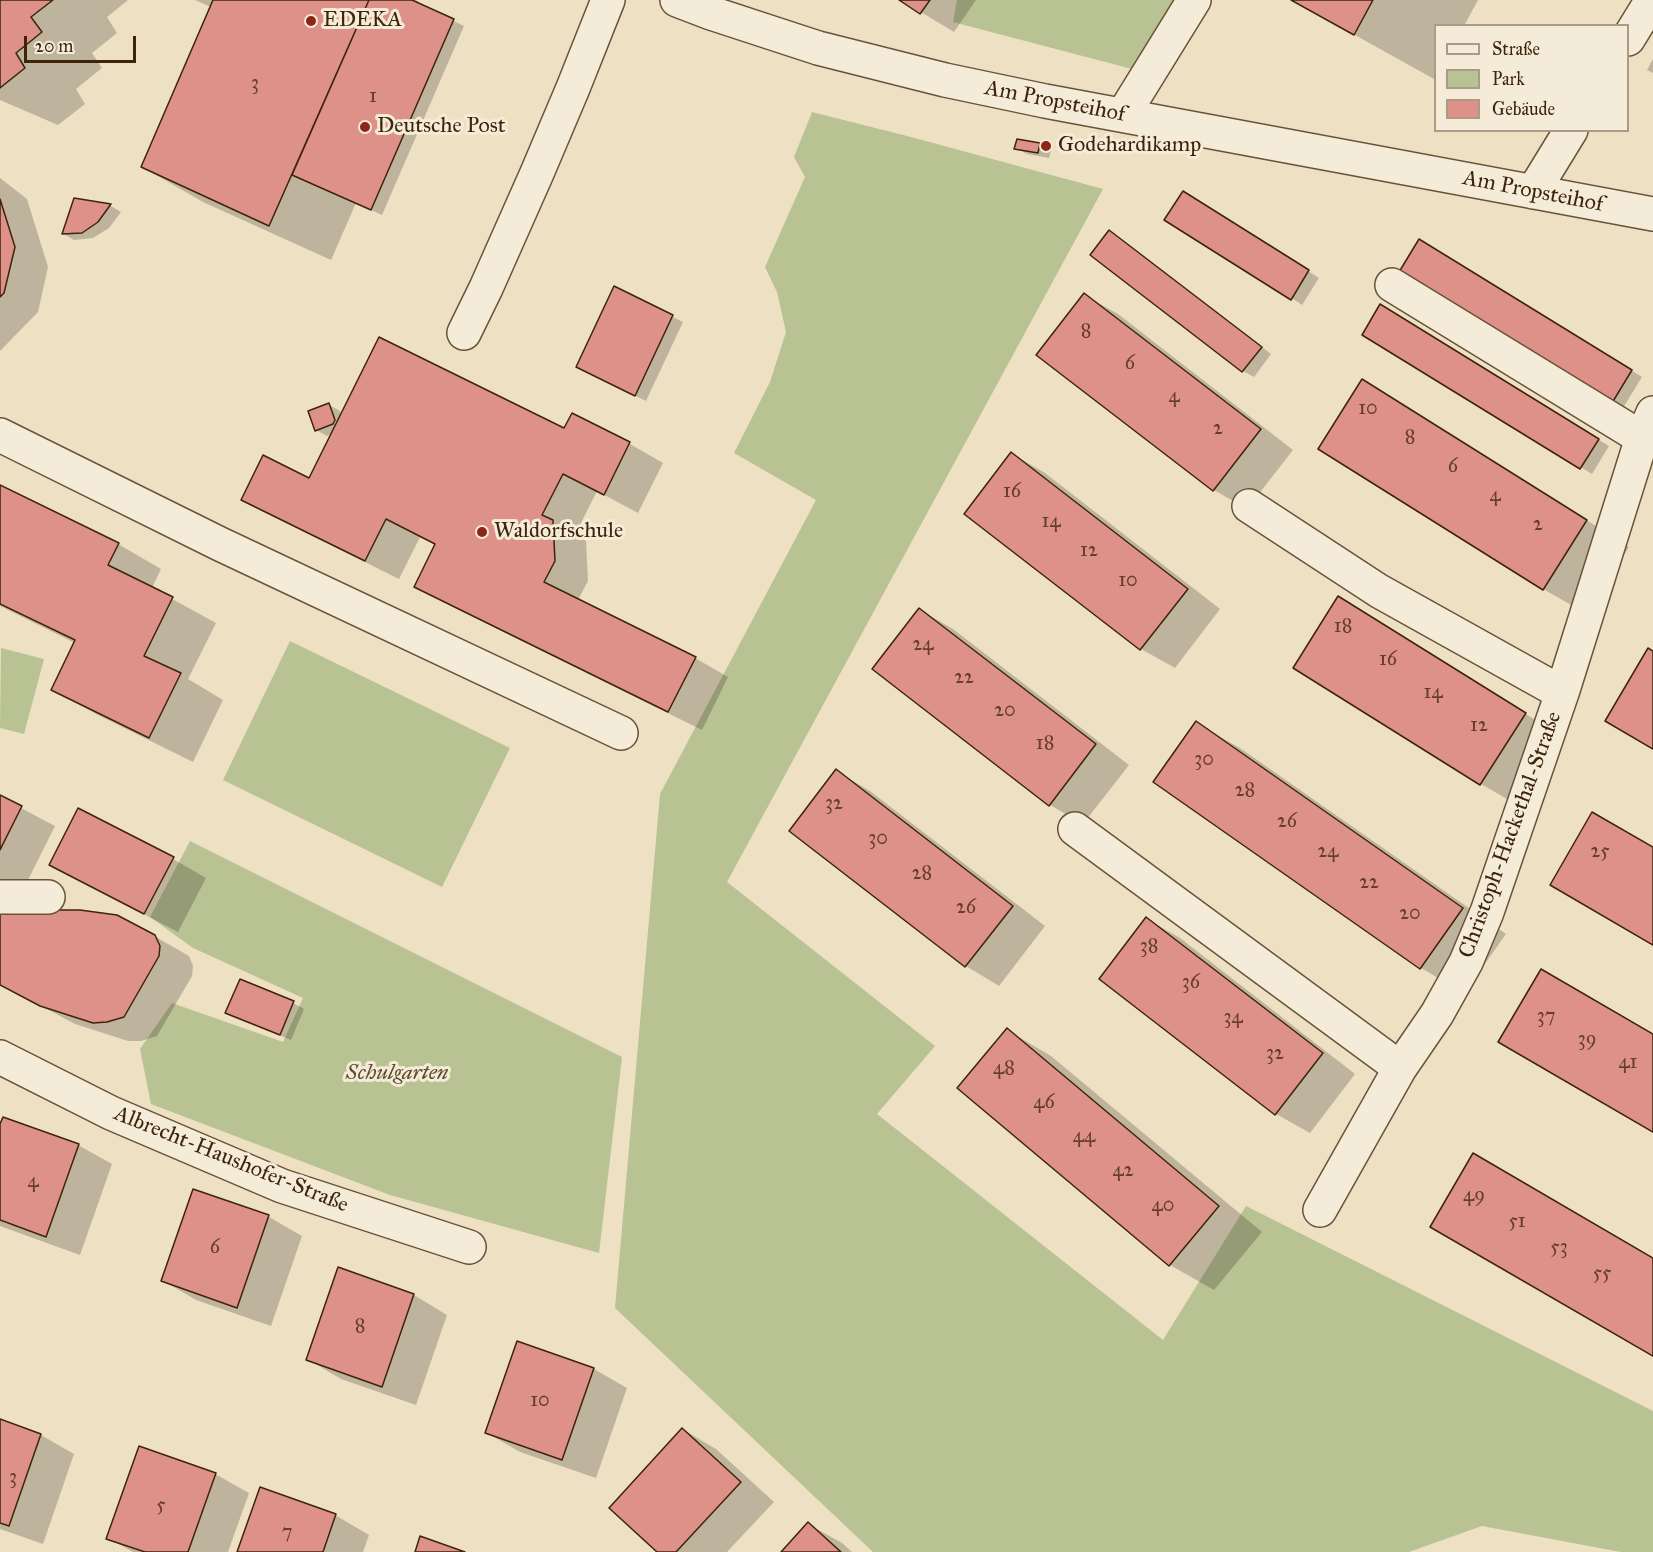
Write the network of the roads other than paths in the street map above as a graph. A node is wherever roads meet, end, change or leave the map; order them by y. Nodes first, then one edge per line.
1 (608, 0) edge
2 (677, 0) edge
3 (1194, 0) edge
4 (1652, 0) edge
5 (1629, 37) edge
6 (1122, 115) junction
7 (1570, 132) edge
8 (1533, 192) junction
9 (1653, 214) edge
10 (1392, 285) dead end
11 (465, 333) dead end
12 (1648, 426) edge
13 (0, 435) edge
14 (1249, 506) dead end
15 (1562, 693) junction
16 (621, 733) dead end
17 (1075, 829) dead end
18 (0, 897) edge
19 (48, 897) dead end
20 (0, 1057) edge
21 (1400, 1068) junction
22 (1320, 1210) dead end
23 (469, 1248) dead end

1 - 11 street
2 - 6 street, Am Propsteihof
3 - 6 street
4 - 5 street
6 - 8 street, Am Propsteihof
7 - 8 street
8 - 9 street, Am Propsteihof
10 - 12 street
12 - 15 street, Christoph-Hackethal-Straße
13 - 16 street
14 - 15 street, Christoph-Hackethal-Straße
15 - 21 street, Christoph-Hackethal-Straße
17 - 21 street
18 - 19 street
20 - 23 street, Albrecht-Haushofer-Straße
21 - 22 street, Christoph-Hackethal-Straße

